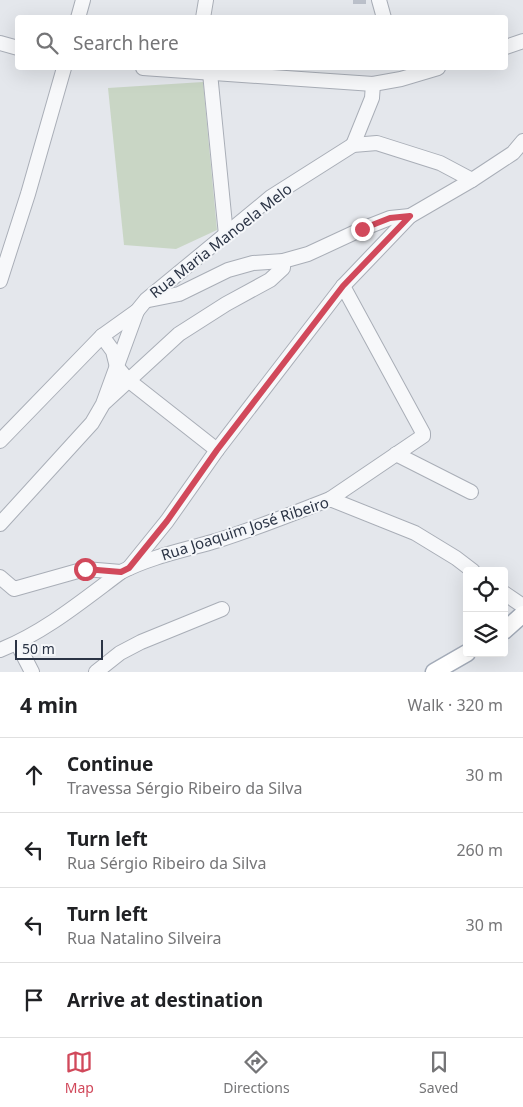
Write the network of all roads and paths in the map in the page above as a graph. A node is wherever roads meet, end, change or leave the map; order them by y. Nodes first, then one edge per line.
1 (83, 0) edge
2 (206, 0) edge
3 (379, 0) edge
4 (79, 15) edge
5 (204, 15) edge
6 (383, 15) edge
7 (523, 41) edge
8 (0, 43) edge
9 (508, 46) edge
10 (15, 47) edge
11 (63, 70) edge
12 (192, 70) edge
13 (422, 70) edge
14 (210, 73) junction
15 (399, 73) edge
16 (373, 84) junction
17 (523, 141) edge
18 (353, 145) junction
19 (472, 180) junction
20 (410, 216) junction
21 (226, 235) junction
22 (283, 261) junction
23 (0, 281) edge
24 (343, 286) junction
25 (142, 305) junction
26 (102, 336) junction
27 (117, 367) junction
28 (128, 380) junction
29 (103, 404) junction
30 (0, 442) edge
31 (217, 450) junction
32 (396, 454) junction
33 (471, 492) dead end
34 (330, 499) junction
35 (0, 524) edge
36 (468, 567) edge
37 (125, 570) junction
38 (0, 577) edge
39 (508, 596) edge
40 (523, 606) edge
41 (222, 609) dead end
42 (523, 614) edge
43 (508, 627) edge
44 (18, 643) junction
45 (0, 650) edge
46 (463, 655) edge
47 (32, 672) edge
48 (96, 672) edge
49 (434, 672) edge

1 - 4 street
2 - 5 street
3 - 6 street
7 - 9 street
8 - 10 street
11 - 23 street
12 - 14 street
13 - 15 street
14 - 16 street
14 - 21 street
15 - 16 street
16 - 18 street
17 - 19 street
18 - 19 street, Rua Maria Manoela Melo
18 - 21 street, Rua Maria Manoela Melo
19 - 20 street
20 - 22 street
20 - 24 street
21 - 25 street, Rua Maria Manoela Melo
22 - 25 street
22 - 28 street
24 - 31 street
24 - 32 street
25 - 26 street, Rua Maria Manoela Melo
25 - 27 street
26 - 27 street
26 - 30 street, Rua Maria Manoela Melo
27 - 28 street
27 - 29 street
28 - 29 street
28 - 31 street
29 - 35 street
31 - 37 street
32 - 33 street
32 - 34 street
34 - 36 street, Rua Joaquim José Ribeiro
34 - 37 street, Rua Joaquim José Ribeiro
37 - 38 street
37 - 44 street
39 - 40 street
41 - 48 street
42 - 43 main road
44 - 45 street
44 - 47 street
46 - 49 main road

